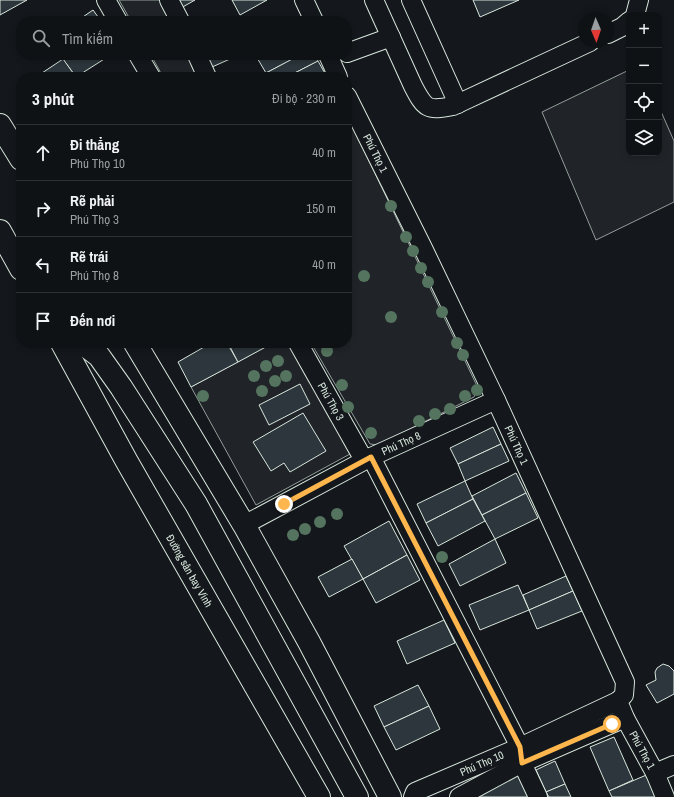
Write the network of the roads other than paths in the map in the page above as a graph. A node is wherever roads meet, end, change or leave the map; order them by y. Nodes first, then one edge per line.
1 (106, 0) edge
2 (169, 0) edge
3 (304, 0) edge
4 (374, 0) edge
5 (411, 0) edge
6 (639, 0) edge
7 (636, 12) edge
8 (115, 16) edge
9 (177, 16) edge
10 (312, 16) edge
11 (626, 24) edge
12 (614, 31) edge
13 (391, 38) junction
14 (578, 48) edge
15 (352, 51) edge
16 (141, 60) edge
17 (198, 60) edge
18 (337, 60) edge
19 (148, 72) edge
20 (204, 72) edge
21 (338, 72) edge
22 (458, 104) junction
23 (352, 106) edge
24 (0, 125) edge
25 (16, 151) edge
26 (0, 231) edge
27 (16, 260) edge
28 (65, 348) edge
29 (89, 348) edge
30 (138, 348) edge
31 (301, 348) edge
32 (496, 400) junction
33 (368, 459) junction
34 (244, 525) junction
35 (215, 539) junction
36 (618, 701) junction
37 (625, 718) junction
38 (521, 755) junction
39 (674, 766) edge
40 (655, 773) junction
41 (319, 797) edge
42 (357, 797) edge
43 (390, 797) edge
44 (413, 797) edge
45 (459, 797) edge
46 (538, 797) edge
47 (665, 797) edge

1 - 8 street
2 - 9 street
3 - 10 street
4 - 13 street
5 - 22 street
6 - 7 street
11 - 12 street
13 - 15 street
13 - 22 street
14 - 22 street
16 - 19 street
17 - 20 street
18 - 21 street
23 - 32 street, Phú Thọ 1
24 - 25 main road
26 - 27 main road
28 - 41 main road, Đường sân bay Vinh
29 - 35 main road
30 - 34 main road
31 - 33 street, Phú Thọ 3
32 - 33 street, Phú Thọ 8
32 - 36 street, Phú Thọ 1
33 - 34 street, Phú Thọ 8
33 - 38 street, Phú Thọ 3
34 - 35 main road
34 - 43 main road
35 - 42 main road
36 - 37 street, Phú Thọ 1
36 - 38 street, Phú Thọ 10
37 - 38 street, Phú Thọ 10
37 - 40 street, Phú Thọ 1
38 - 44 street, Phú Thọ 10
38 - 45 street, Phú Thọ 10
38 - 46 street, Phú Thọ 3
39 - 40 street
40 - 47 street, Phú Thọ 1

